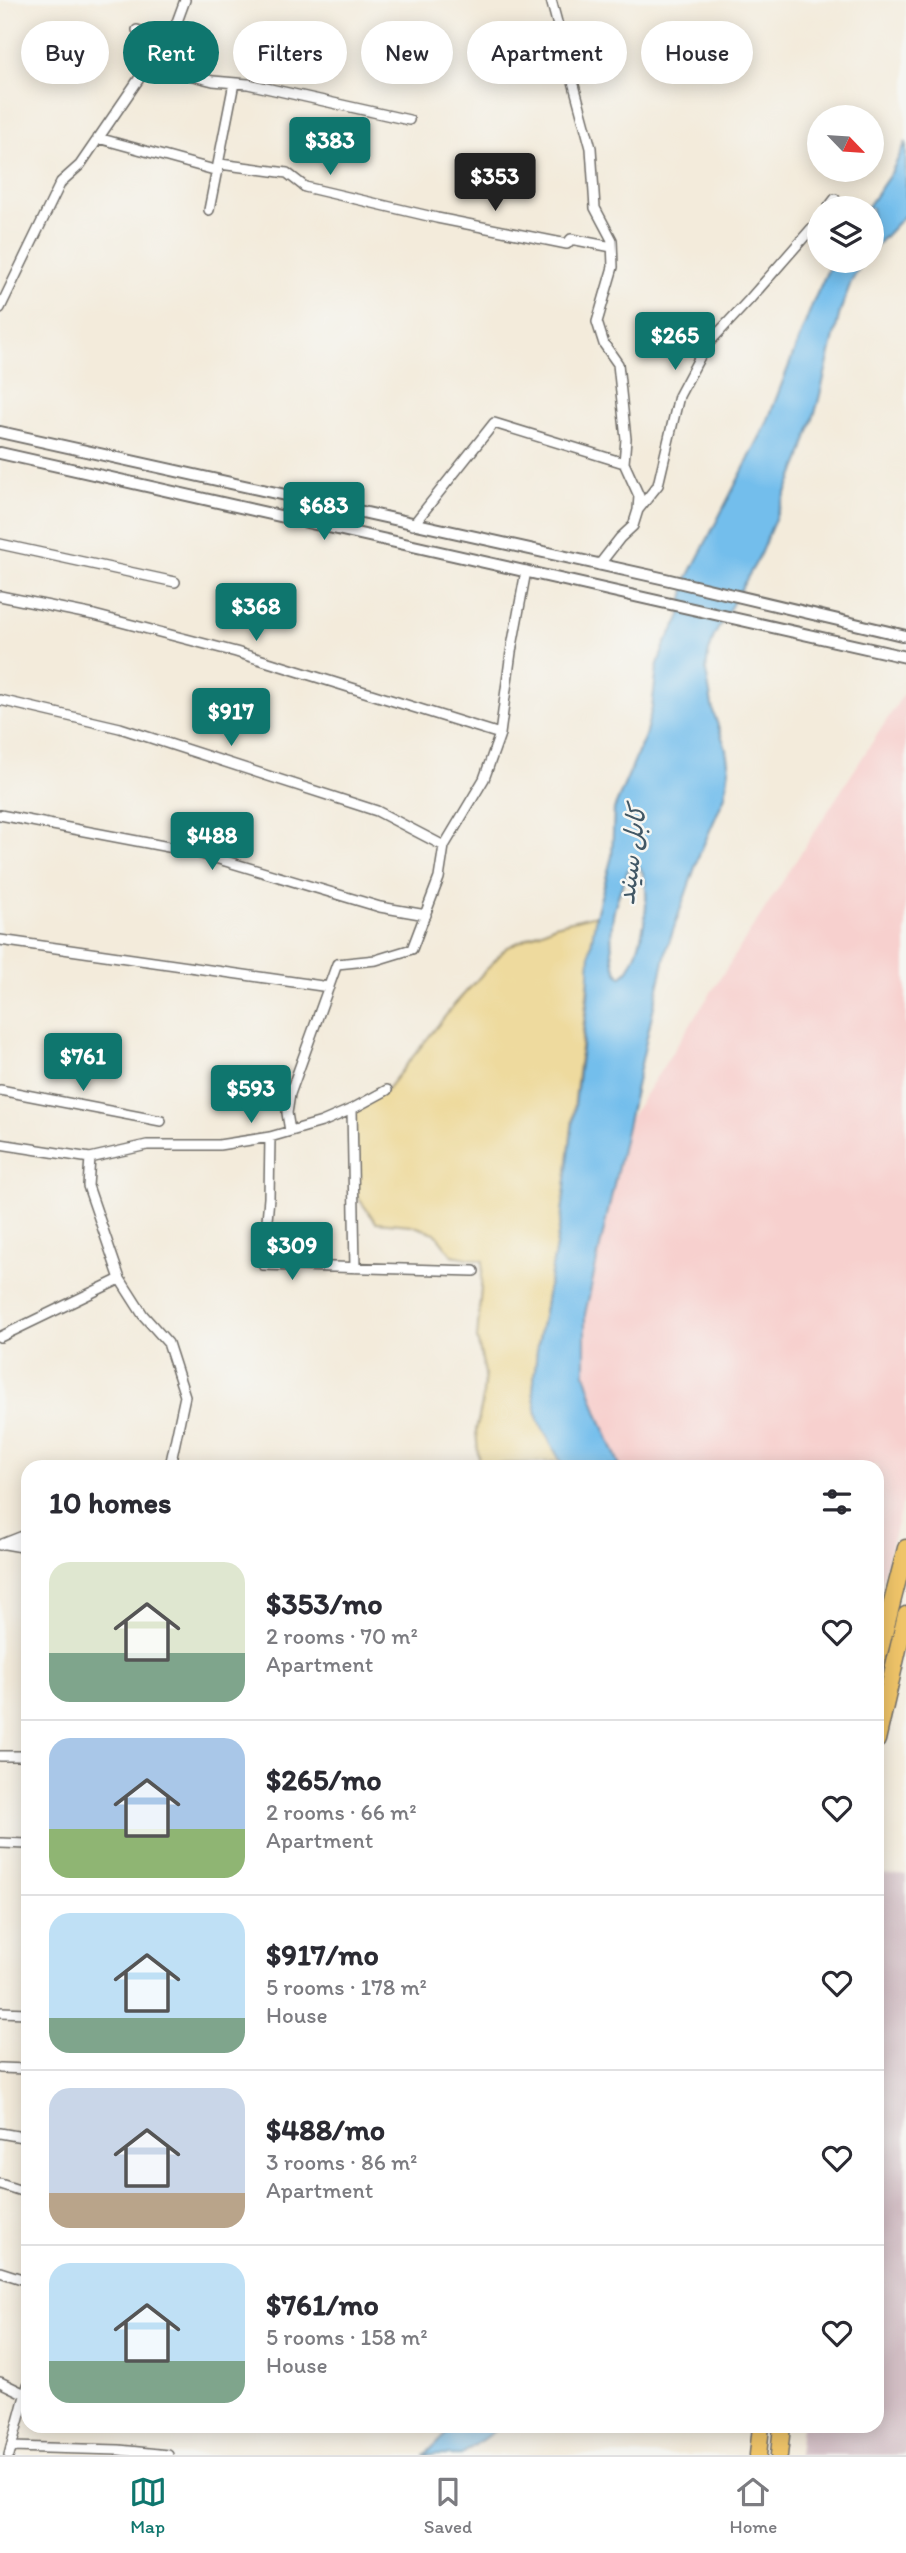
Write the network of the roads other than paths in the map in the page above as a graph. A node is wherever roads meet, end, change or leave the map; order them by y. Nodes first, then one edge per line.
1 (185, 0) edge
2 (551, 0) edge
3 (178, 21) edge
4 (135, 84) edge
5 (234, 84) edge
6 (239, 84) edge
7 (409, 120) dead end
8 (98, 138) junction
9 (219, 168) junction
10 (209, 210) dead end
11 (807, 233) edge
12 (612, 247) junction
13 (0, 308) edge
14 (0, 432) edge
15 (0, 453) edge
16 (624, 463) junction
17 (322, 504) junction
18 (638, 510) junction
19 (318, 524) junction
20 (412, 524) junction
21 (0, 544) edge
22 (599, 565) junction
23 (526, 571) junction
24 (175, 582) dead end
25 (0, 596) edge
26 (906, 636) edge
27 (906, 657) edge
28 (0, 700) edge
29 (500, 734) junction
30 (0, 815) edge
31 (444, 846) junction
32 (426, 915) junction
33 (0, 940) edge
34 (329, 987) junction
35 (0, 1090) edge
36 (387, 1090) dead end
37 (352, 1110) junction
38 (161, 1121) dead end
39 (290, 1131) junction
40 (270, 1137) junction
41 (0, 1144) edge
42 (90, 1158) junction
43 (355, 1268) junction
44 (474, 1271) dead end
45 (120, 1279) junction
46 (0, 1337) edge
47 (171, 1460) edge
48 (21, 1537) edge
49 (2, 1545) edge
50 (21, 1547) edge
51 (906, 1548) edge
52 (906, 1615) edge
53 (884, 1634) edge
54 (884, 1711) edge
55 (0, 1756) edge
56 (21, 1756) edge
57 (0, 1843) edge
58 (21, 1844) edge
59 (0, 2012) edge
60 (21, 2013) edge
61 (0, 2068) edge
62 (21, 2068) edge
63 (0, 2133) edge
64 (21, 2137) edge
65 (0, 2184) edge
66 (21, 2191) edge
67 (0, 2272) edge
68 (21, 2279) edge
69 (0, 2382) edge
70 (21, 2387) edge
71 (21, 2411) edge
72 (760, 2433) edge
73 (781, 2433) edge
74 (10, 2451) edge
75 (168, 2455) edge
76 (758, 2455) edge
77 (779, 2455) edge

1 - 3 street
2 - 12 street
4 - 8 street
5 - 9 street
6 - 7 street
8 - 9 street
8 - 13 street
9 - 10 street
9 - 12 street
11 - 18 street
12 - 16 street
14 - 17 street
15 - 19 street
16 - 18 street
16 - 20 street
17 - 19 street
17 - 20 street
18 - 22 street
19 - 23 street
20 - 22 street
21 - 24 street
22 - 26 street
23 - 27 street
23 - 29 street
25 - 29 street
28 - 31 street
29 - 31 street
30 - 32 street
31 - 32 street
32 - 34 street
33 - 34 street
34 - 39 street
35 - 38 street
36 - 37 street
37 - 39 street
37 - 43 street
39 - 40 street
40 - 42 street
40 - 43 street
41 - 42 street
42 - 45 street
43 - 44 street
45 - 46 street
45 - 47 street
48 - 49 street
49 - 50 street
51 - 53 highway
52 - 54 highway
55 - 56 street
57 - 58 street
59 - 60 street
61 - 62 street
63 - 64 street
65 - 66 street
67 - 68 street
69 - 70 street
71 - 74 street
72 - 76 highway
73 - 77 highway
74 - 75 street

